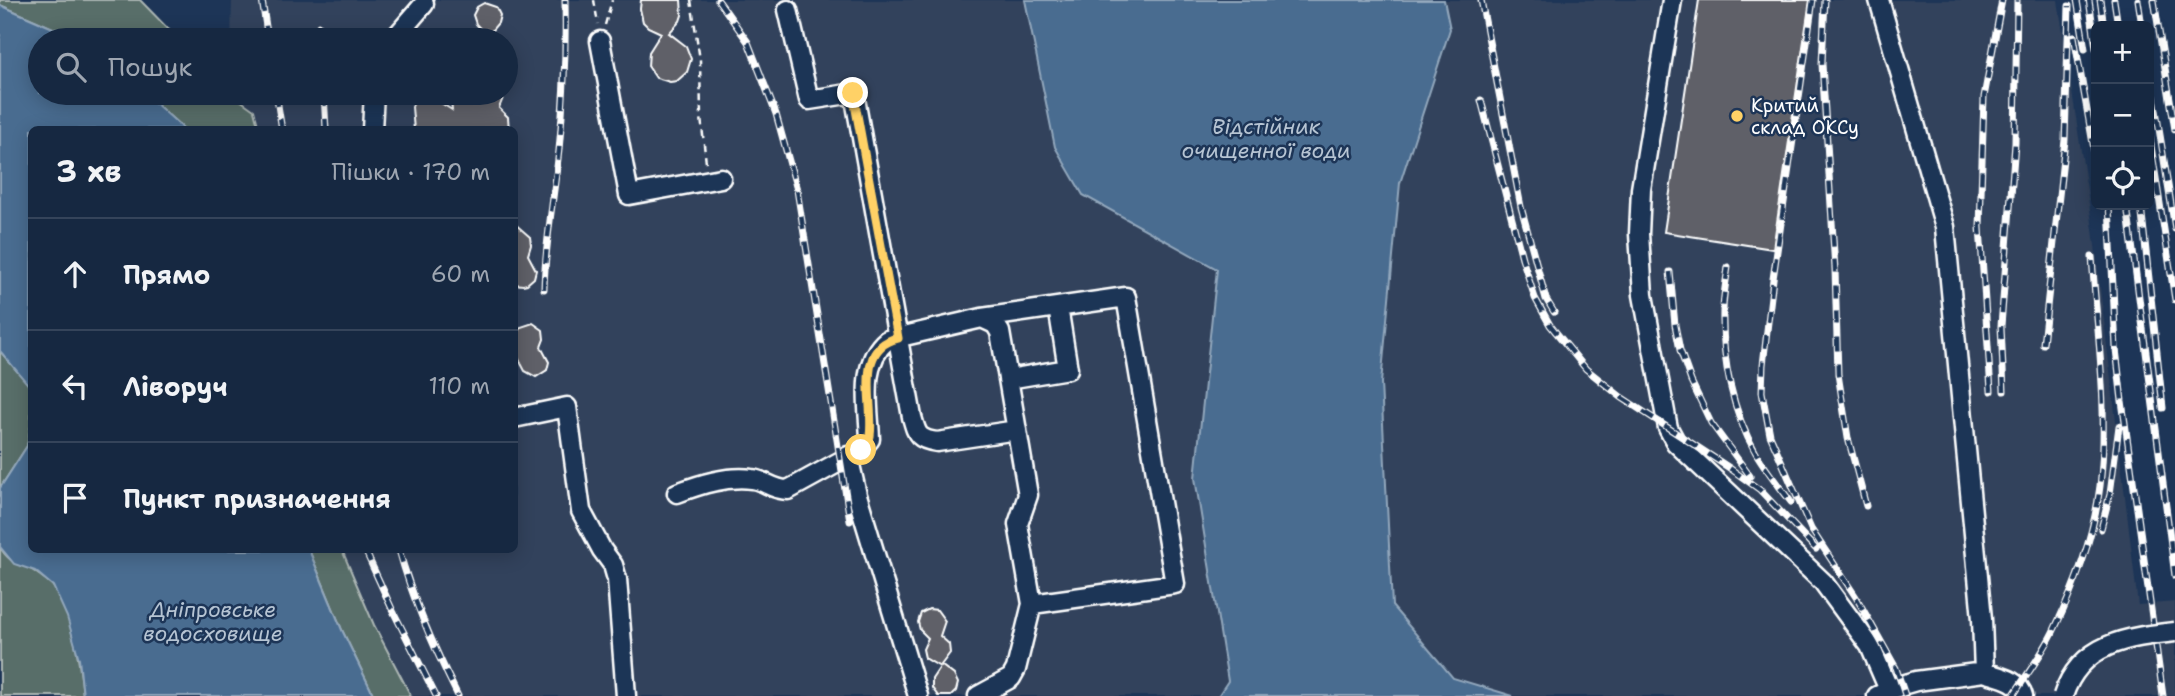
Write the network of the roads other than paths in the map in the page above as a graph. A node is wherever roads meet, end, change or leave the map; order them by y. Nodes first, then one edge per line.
1 (1672, 0) edge
2 (1879, 0) edge
3 (424, 4) dead end
4 (788, 9) dead end
5 (403, 28) edge
6 (600, 41) road end
7 (373, 105) edge
8 (372, 126) edge
9 (714, 179) road end
10 (1058, 307) junction
11 (982, 318) junction
12 (898, 338) junction
13 (1008, 379) junction
14 (518, 417) edge
15 (1017, 430) junction
16 (848, 456) junction
17 (677, 493) dead end
18 (1032, 604) junction
19 (2175, 632) edge
20 (1984, 672) junction
21 (1883, 693) edge
22 (626, 696) edge
23 (918, 696) edge
24 (978, 696) edge
25 (2023, 696) edge
26 (2063, 696) edge

1 - 21 street
2 - 20 street
3 - 5 street
4 - 12 street
6 - 9 street
7 - 8 street
10 - 11 street
10 - 13 street
10 - 18 street
11 - 12 street
11 - 13 street
12 - 15 street
12 - 16 street
13 - 15 street
14 - 22 street
15 - 18 street
16 - 17 street
16 - 23 street
18 - 24 street
19 - 26 street, bridge
20 - 21 street
20 - 25 street

